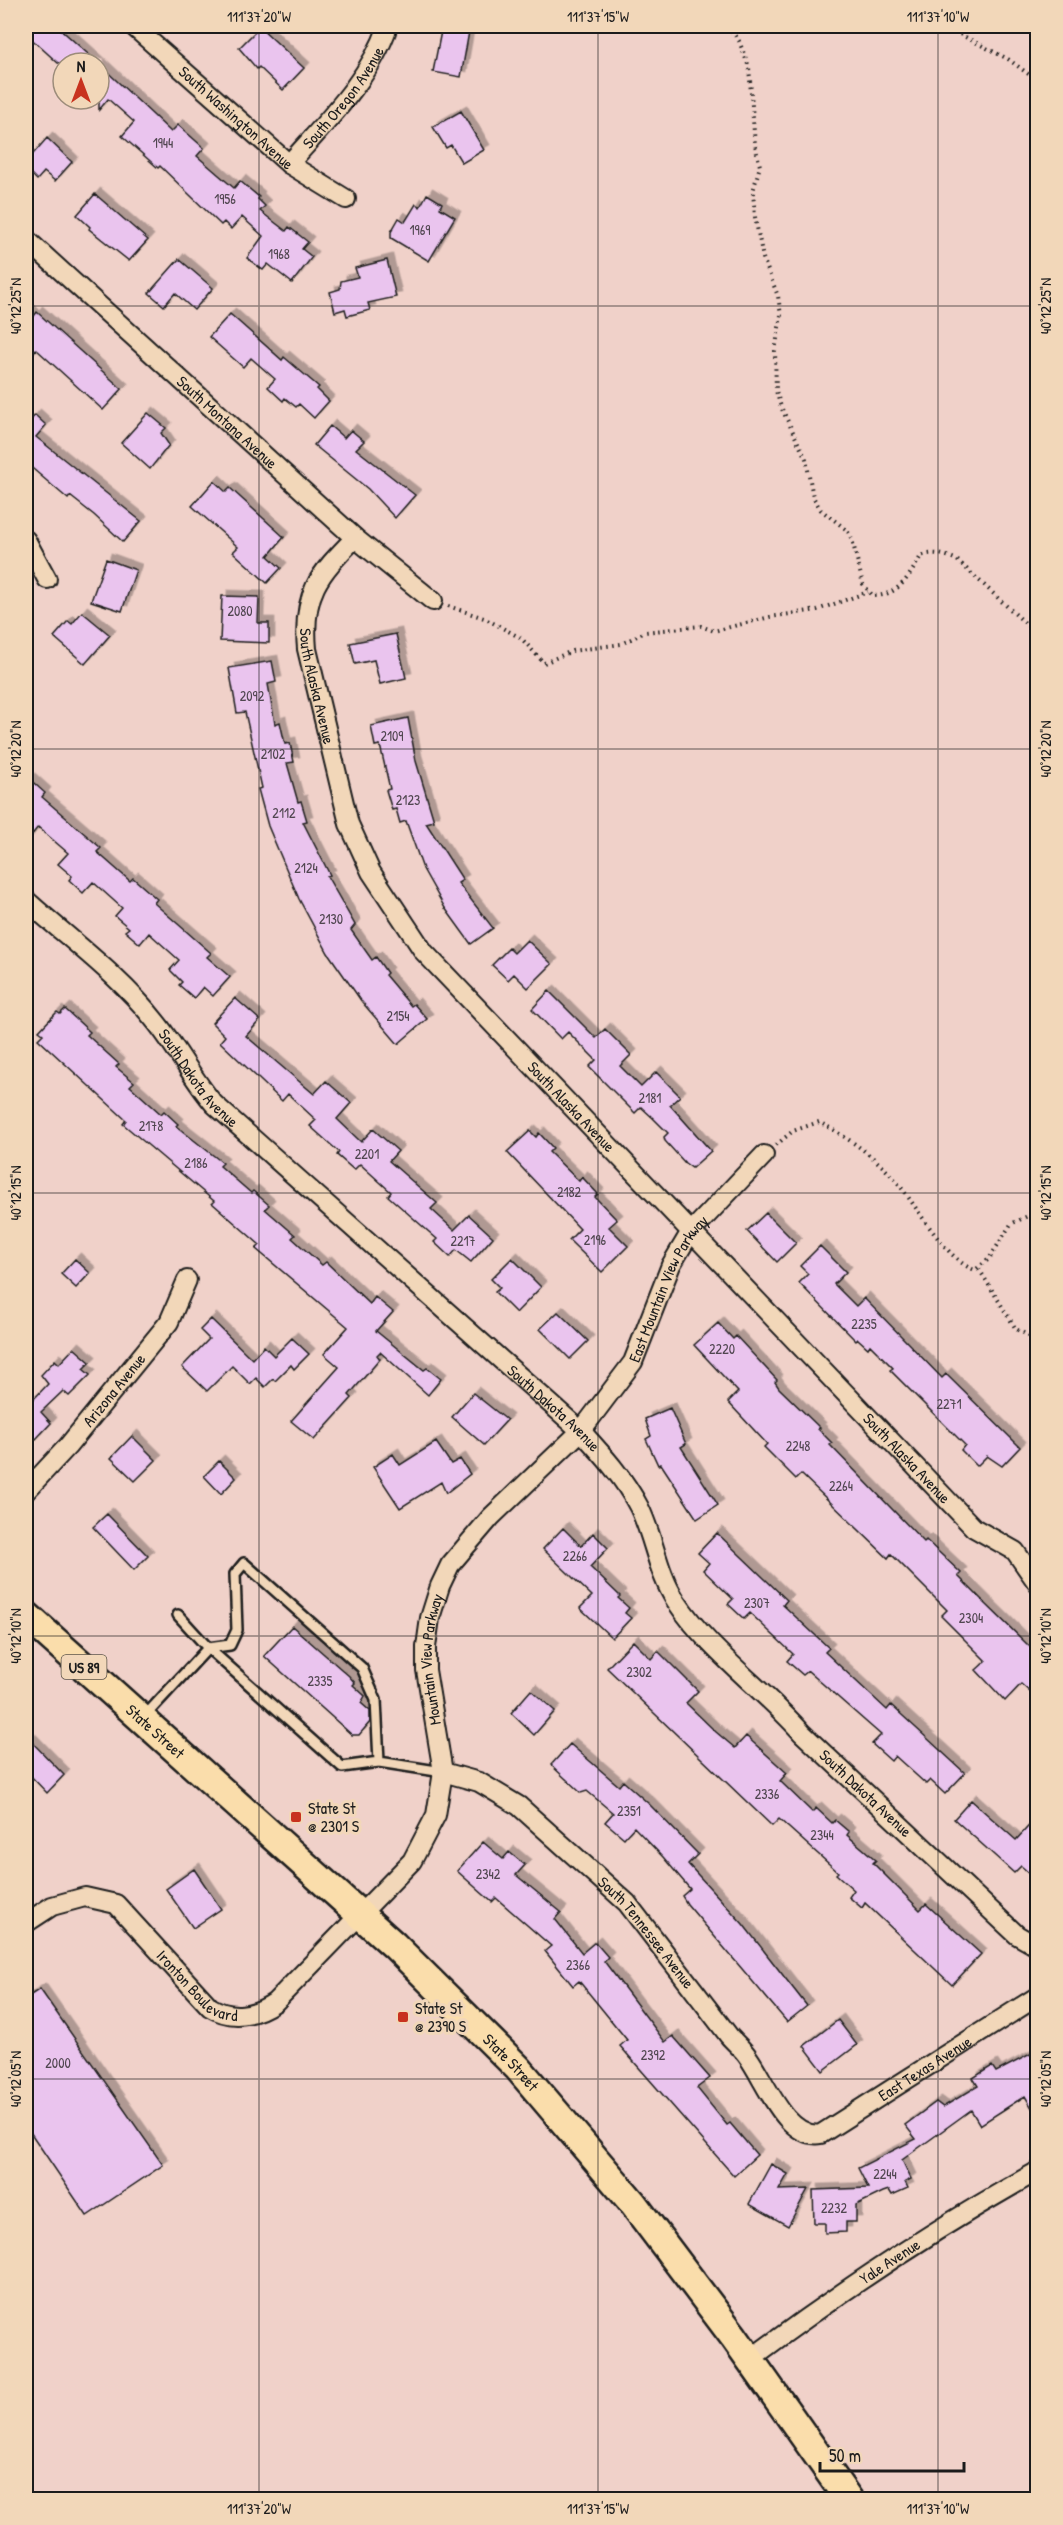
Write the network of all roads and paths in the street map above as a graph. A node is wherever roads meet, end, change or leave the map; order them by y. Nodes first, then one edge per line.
1 (134, 26) edge
2 (388, 26) edge
3 (728, 26) edge
4 (944, 26) edge
5 (1038, 81) edge
6 (289, 164) junction
7 (346, 199) dead end
8 (26, 239) edge
9 (355, 538) junction
10 (26, 540) edge
11 (47, 579) dead end
12 (868, 592) junction
13 (434, 601) joint
14 (1038, 635) edge
15 (26, 900) edge
16 (764, 1155) joint
17 (1038, 1211) edge
18 (690, 1233) junction
19 (979, 1269) junction
20 (187, 1280) dead end
21 (1038, 1341) edge
22 (581, 1431) junction
23 (26, 1491) edge
24 (1038, 1584) edge
25 (26, 1615) edge
26 (178, 1615) dead end
27 (208, 1648) junction
28 (142, 1719) junction
29 (379, 1762) junction
30 (444, 1772) junction
31 (362, 1915) junction
32 (26, 1923) edge
33 (1038, 1947) edge
34 (1038, 1996) edge
35 (810, 2135) joint
36 (1038, 2171) edge
37 (749, 2360) junction
38 (849, 2499) edge

1 - 6 street, South Washington Avenue
2 - 6 street, South Oregon Avenue
3 - 12 path
4 - 5 path
6 - 7 street, South Washington Avenue
8 - 9 street, South Montana Avenue
9 - 13 street, South Montana Avenue
9 - 18 street, South Alaska Avenue
10 - 11 street
12 - 13 path
12 - 14 path
15 - 22 street, South Dakota Avenue
16 - 18 street, East Mountain View Parkway
16 - 19 path
17 - 19 path
18 - 22 street, East Mountain View Parkway
18 - 24 street, South Alaska Avenue
19 - 21 path
20 - 23 street, Arizona Avenue
22 - 30 street, Mountain View Parkway
22 - 33 street, South Dakota Avenue
25 - 28 main road, State Street / US 89
26 - 27 lane
27 - 28 lane
27 - 29 lane
27 - 29 lane
28 - 31 main road, State Street / US 89
29 - 30 lane
30 - 31 street, Mountain View Parkway
30 - 35 street, South Tennessee Avenue
31 - 32 street, Ironton Boulevard
31 - 37 main road, State Street / US 89
34 - 35 street, East Texas Avenue
36 - 37 street, Yale Avenue
37 - 38 main road, State Street / US 89

